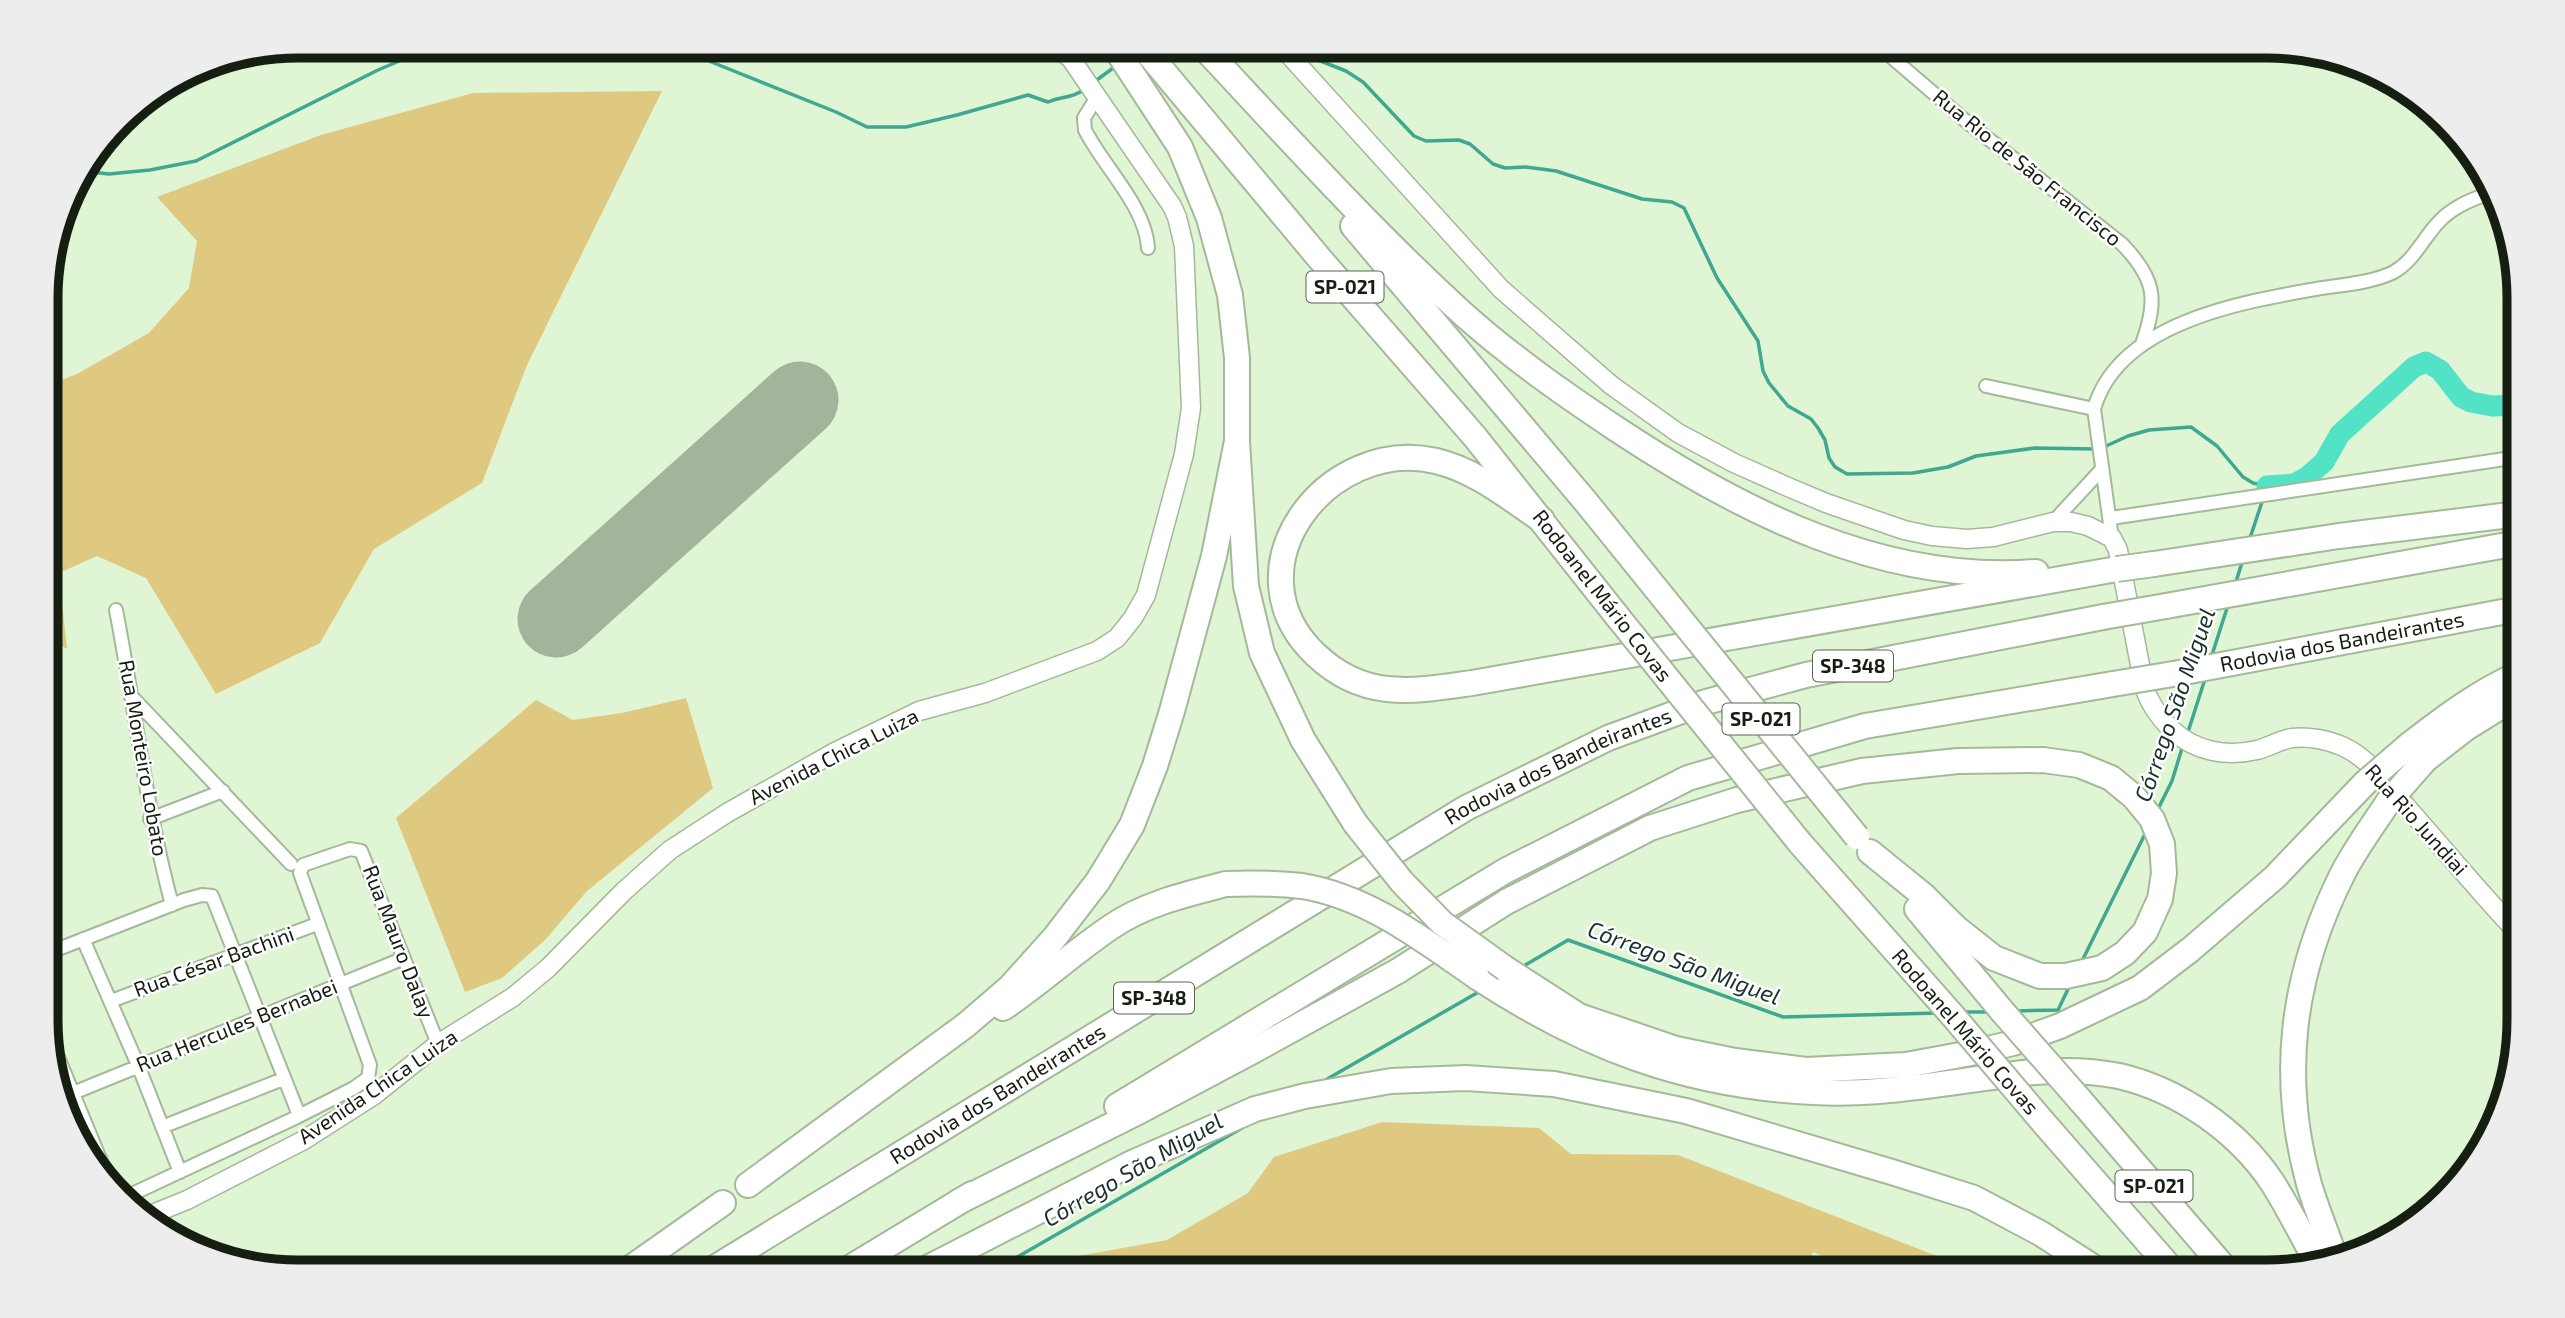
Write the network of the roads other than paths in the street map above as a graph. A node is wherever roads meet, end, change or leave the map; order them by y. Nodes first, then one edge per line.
1 (1142, 58) edge
2 (1143, 58) edge
3 (1213, 58) edge
4 (1214, 58) edge
5 (1292, 58) edge
6 (1894, 58) edge
7 (1071, 59) edge
8 (1097, 97) junction
9 (2484, 196) edge
10 (1149, 248) dead end
11 (2143, 344) junction
12 (1986, 386) dead end
13 (2094, 409) junction
14 (1237, 441) junction
15 (2507, 459) edge
16 (2102, 470) junction
17 (2507, 515) edge
18 (2110, 518) junction
19 (1542, 520) junction
20 (2053, 522) junction
21 (2112, 538) junction
22 (2507, 545) edge
23 (2092, 571) junction
24 (116, 610) dead end
25 (2507, 612) edge
26 (2507, 680) edge
27 (133, 698) junction
28 (2507, 702) edge
29 (2417, 753) junction
30 (223, 791) junction
31 (150, 819) junction
32 (1863, 844) junction
33 (291, 864) dead end
34 (172, 905) junction
35 (2507, 920) edge
36 (317, 924) junction
37 (83, 939) junction
38 (58, 949) edge
39 (234, 955) junction
40 (402, 959) junction
41 (339, 986) junction
42 (111, 1000) junction
43 (261, 1018) junction
44 (966, 1025) junction
45 (438, 1044) junction
46 (138, 1065) junction
47 (62, 1066) edge
48 (283, 1079) junction
49 (73, 1093) junction
50 (299, 1115) junction
51 (162, 1127) junction
52 (97, 1151) edge
53 (180, 1172) junction
54 (748, 1185) dead end
55 (133, 1194) edge
56 (960, 1201) junction
57 (723, 1203) dead end
58 (155, 1213) edge
59 (2332, 1250) edge
60 (2313, 1256) edge
61 (642, 1260) edge
62 (727, 1260) edge
63 (864, 1260) edge
64 (943, 1260) edge
65 (2082, 1260) edge
66 (2164, 1260) edge
67 (2218, 1260) edge

1 - 14 highway
2 - 19 highway, Rodoanel Mário Covas / SP-021
3 - 32 highway, Rodoanel Mário Covas / SP-021, bridge
4 - 23 highway
5 - 20 main road
6 - 11 street, Rua Rio de São Francisco
7 - 8 main road, Avenida Chica Luiza
8 - 10 street
8 - 45 main road, Avenida Chica Luiza
9 - 11 street
11 - 13 street
12 - 13 street
13 - 16 street
14 - 29 highway, bridge
14 - 44 highway
15 - 18 street
16 - 18 street
16 - 20 street
17 - 23 highway, bridge
18 - 21 street
19 - 23 highway
19 - 66 highway, Rodoanel Mário Covas / SP-021, bridge
20 - 21 main road
21 - 35 main road, Rua Rio Jundiai
22 - 62 highway, Rodovia dos Bandeirantes / SP-348, bridge
24 - 27 street, Rua Monteiro Lobato
25 - 56 highway, Rodovia dos Bandeirantes, bridge
26 - 29 highway
27 - 30 street
27 - 31 street, Rua Monteiro Lobato
28 - 29 highway
29 - 59 highway, bridge
30 - 31 street
30 - 33 street
31 - 34 street, Rua Monteiro Lobato
32 - 56 highway
32 - 67 highway, Rodoanel Mário Covas / SP-021, bridge
34 - 37 street
34 - 39 street
36 - 39 street, Rua César Bachini
36 - 40 street, Rua Mauro Dalay
36 - 41 street
37 - 38 street
37 - 42 street
39 - 42 street, Rua César Bachini
39 - 43 street
40 - 41 street, Rua Hercules Bernabei
40 - 45 street, Rua Mauro Dalay
41 - 43 street, Rua Hercules Bernabei
41 - 50 street
42 - 46 street
43 - 46 street, Rua Hercules Bernabei
43 - 48 street
44 - 54 highway
44 - 60 highway, bridge
45 - 58 main road, Avenida Chica Luiza
46 - 49 street, Rua Hercules Bernabei
46 - 51 street
47 - 49 street
48 - 50 street
48 - 51 street
49 - 52 street
50 - 53 street
51 - 53 street
53 - 55 street
56 - 63 highway, Rodovia dos Bandeirantes
57 - 61 highway
64 - 65 highway

